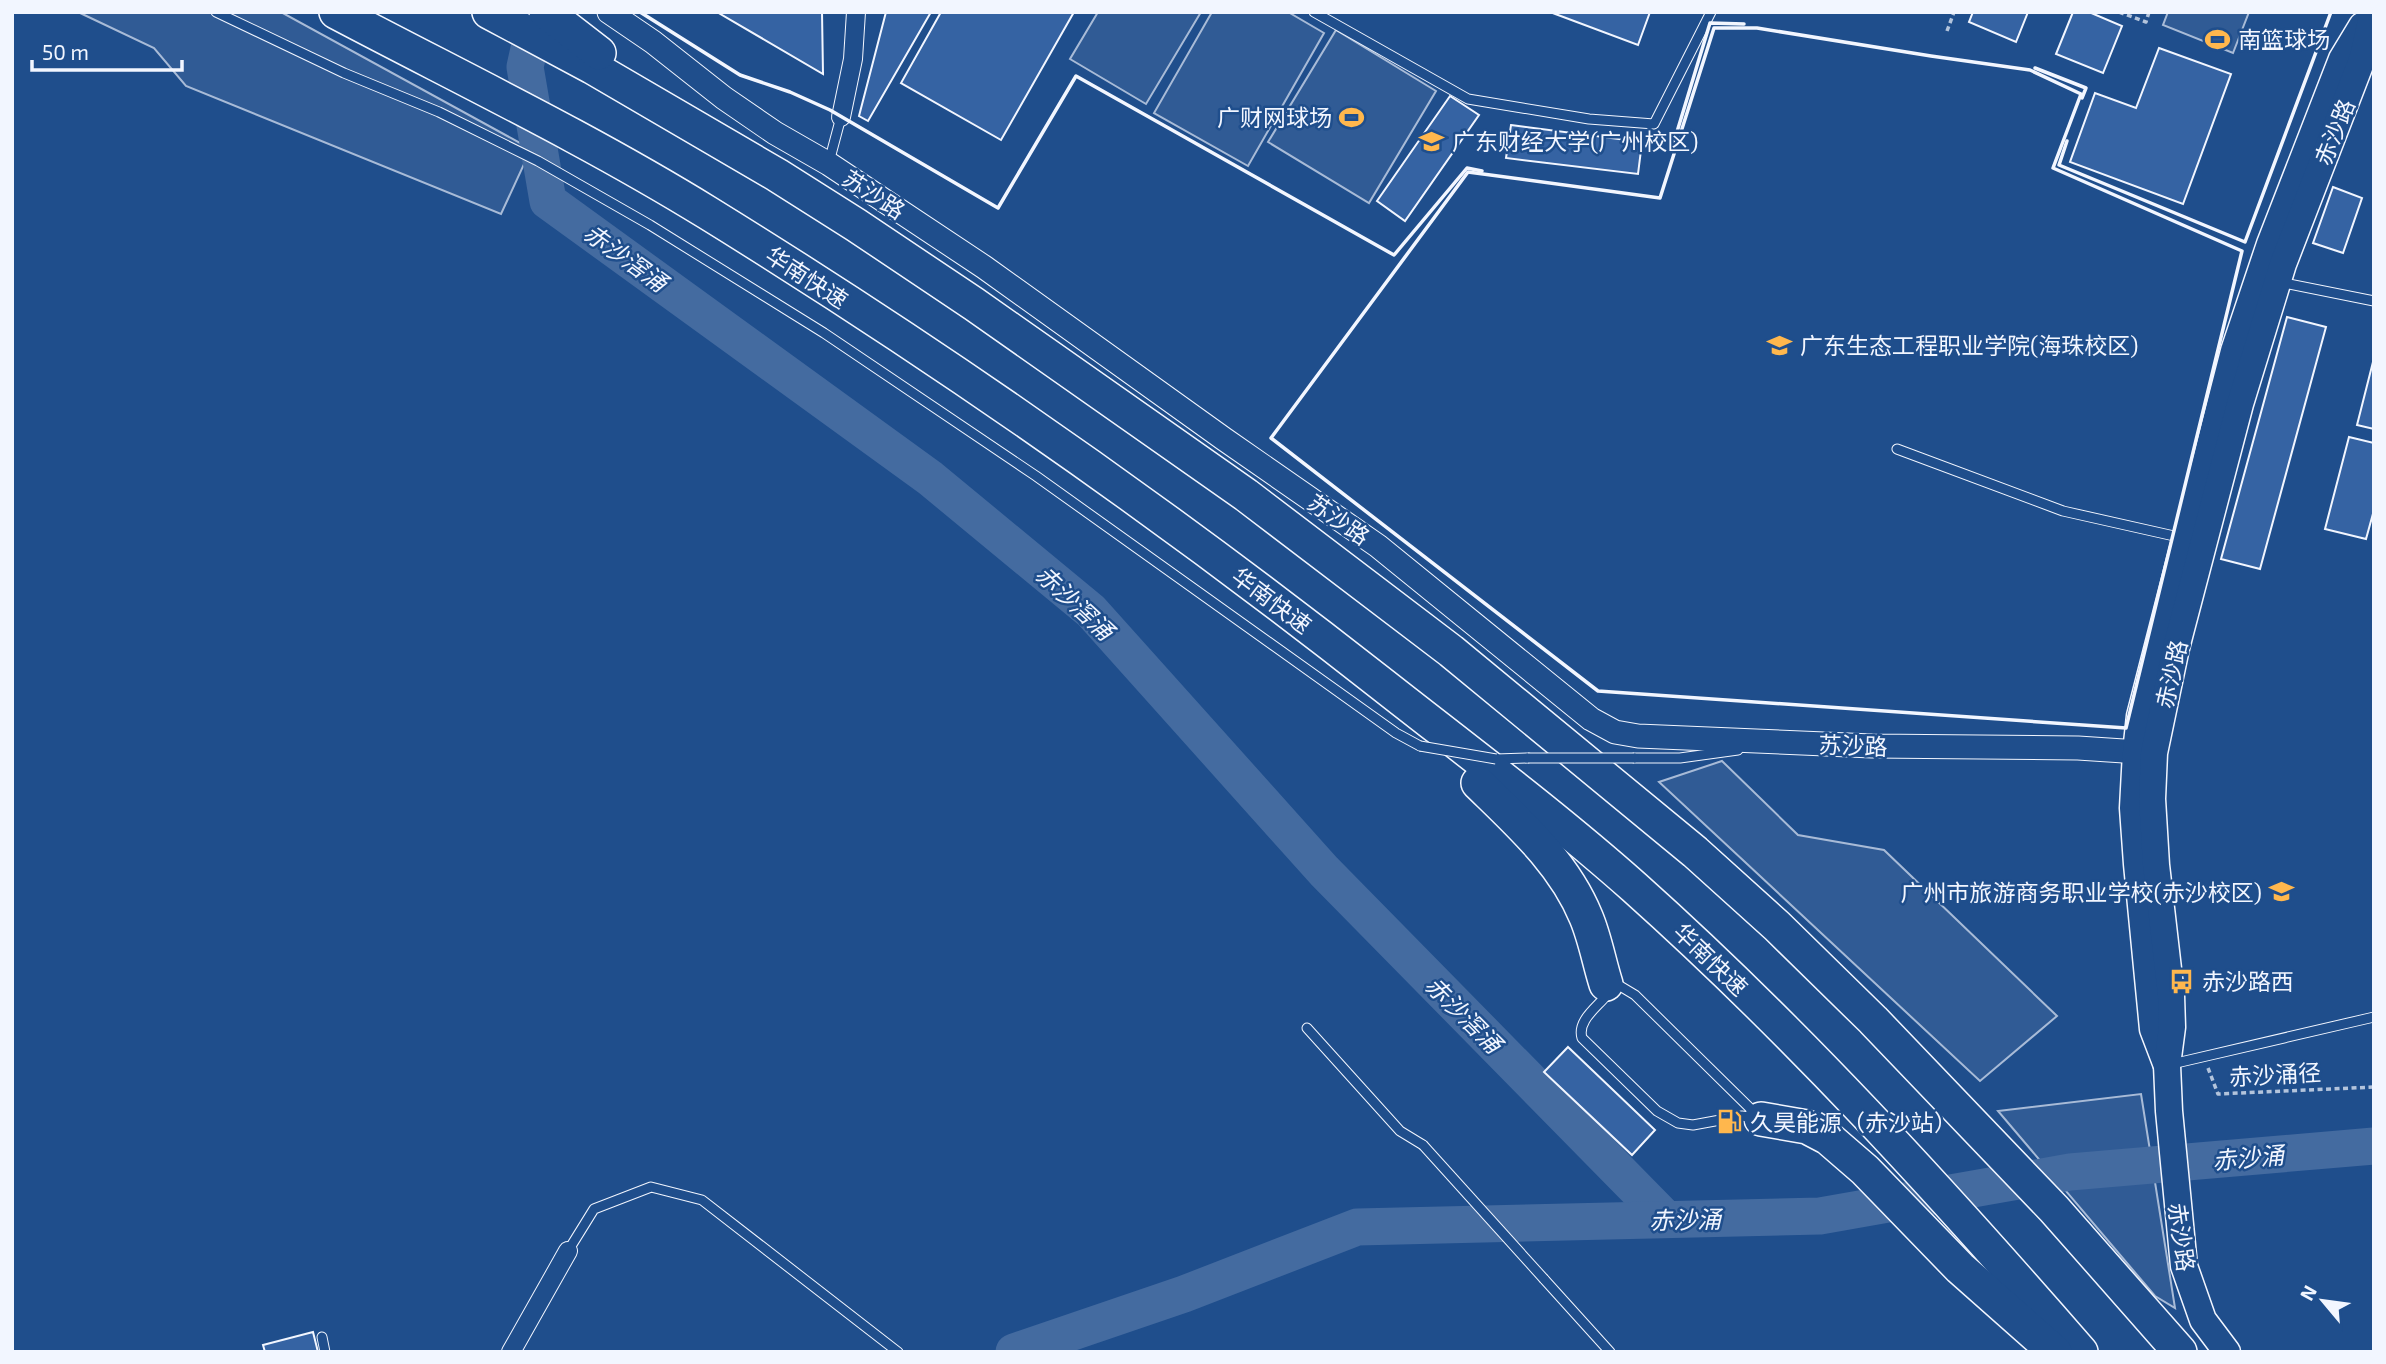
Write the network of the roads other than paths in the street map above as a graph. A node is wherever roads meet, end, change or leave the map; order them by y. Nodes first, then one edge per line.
1 (216, 12) edge
2 (336, 12) edge
3 (489, 12) edge
4 (546, 12) edge
5 (609, 12) edge
6 (856, 12) edge
7 (1314, 12) edge
8 (1711, 12) edge
9 (2371, 12) edge
10 (594, 59) junction
11 (841, 117) joint
12 (829, 164) junction
13 (2277, 281) junction
14 (2374, 301) edge
15 (1897, 449) dead end
16 (2185, 539) junction
17 (1364, 670) junction
18 (1791, 742) junction
19 (2145, 752) junction
20 (1606, 985) junction
21 (2374, 1017) edge
22 (1307, 1028) dead end
23 (2167, 1065) junction
24 (1761, 1119) junction
25 (568, 1251) joint
26 (322, 1337) dead end
27 (325, 1352) edge
28 (511, 1352) edge
29 (898, 1352) edge
30 (1610, 1352) edge
31 (2055, 1352) edge
32 (2081, 1352) edge
33 (2180, 1352) edge
34 (2227, 1352) edge

1 - 18 lane, bridge
2 - 17 highway, 华南快速
3 - 10 highway
4 - 10 highway
5 - 12 street, 苏沙路
6 - 11 street
7 - 8 lane
9 - 13 main road, 赤沙路
9 - 16 main road
10 - 33 highway
11 - 12 lane
12 - 18 street, 苏沙路
13 - 14 lane
13 - 19 main road, 赤沙路
15 - 16 lane
16 - 19 main road
17 - 20 highway
17 - 32 highway, 华南快速
18 - 19 street, 苏沙路
19 - 23 main road, 赤沙路
20 - 24 lane
20 - 24 lane
21 - 23 lane
22 - 30 lane, bridge
23 - 34 main road, 赤沙路
24 - 31 highway
25 - 28 street
25 - 29 lane
26 - 27 lane

